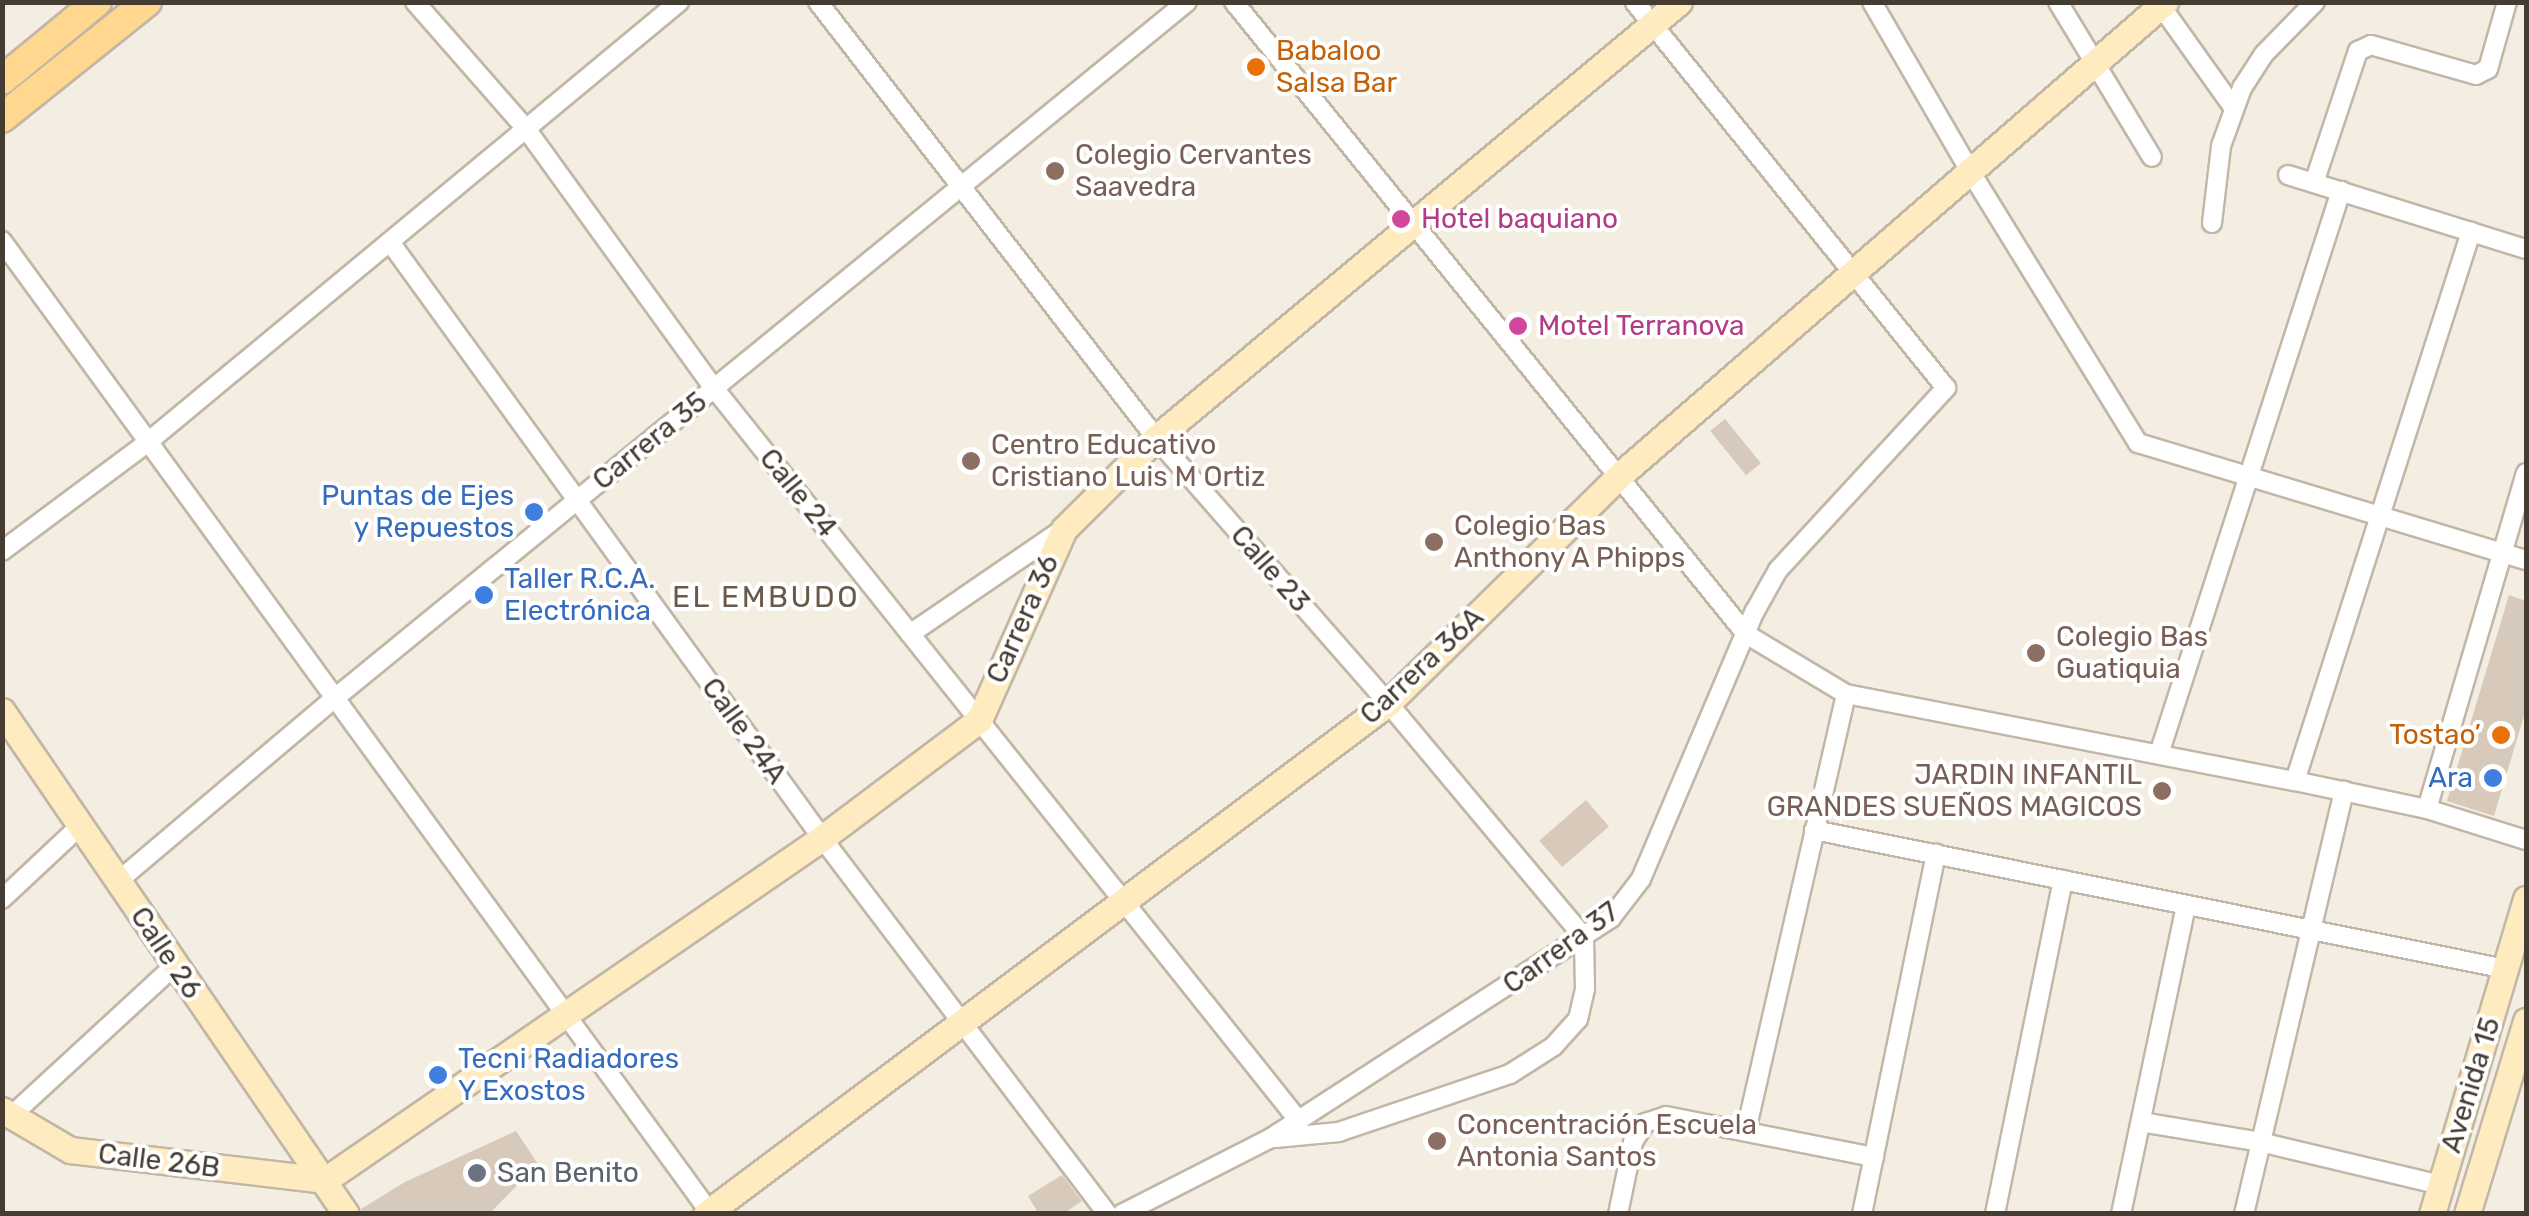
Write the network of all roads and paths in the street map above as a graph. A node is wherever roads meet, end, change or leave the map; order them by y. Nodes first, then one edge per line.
1 (147, 2) edge
2 (416, 2) edge
3 (679, 2) edge
4 (818, 2) edge
5 (1186, 2) edge
6 (1234, 2) edge
7 (1634, 2) edge
8 (1680, 2) edge
9 (1872, 2) edge
10 (2058, 2) edge
11 (2315, 2) edge
12 (2506, 2) edge
13 (92, 4) edge
14 (2163, 4) edge
15 (1652, 25) junction
16 (2093, 64) junction
17 (2, 80) edge
18 (2233, 107) junction
19 (2, 118) edge
20 (526, 130) junction
21 (2152, 157) dead end
22 (1970, 172) junction
23 (2288, 175) dead end
24 (2314, 183) junction
25 (963, 186) junction
26 (2341, 191) junction
27 (1416, 222) junction
28 (2212, 223) dead end
29 (2471, 232) junction
30 (2, 241) edge
31 (390, 242) junction
32 (2526, 249) edge
33 (1851, 270) junction
34 (714, 388) junction
35 (1156, 438) junction
36 (148, 442) junction
37 (2526, 473) edge
38 (1620, 475) junction
39 (2248, 479) junction
40 (578, 500) junction
41 (2381, 516) junction
42 (1064, 528) junction
43 (2, 551) edge
44 (2503, 553) junction
45 (2526, 560) edge
46 (910, 634) junction
47 (1746, 634) junction
48 (1846, 694) junction
49 (335, 698) junction
50 (1388, 703) junction
51 (2, 711) edge
52 (978, 720) junction
53 (2159, 754) junction
54 (2295, 780) junction
55 (2344, 792) junction
56 (2426, 809) junction
57 (80, 826) junction
58 (1814, 830) junction
59 (822, 838) junction
60 (2526, 840) edge
61 (1936, 854) junction
62 (2062, 880) junction
63 (117, 882) junction
64 (2526, 899) edge
65 (2, 900) edge
66 (1121, 903) junction
67 (2186, 904) junction
68 (2313, 930) junction
69 (1584, 938) junction
70 (174, 966) junction
71 (2506, 969) junction
72 (567, 1014) junction
73 (2526, 1022) edge
74 (960, 1024) junction
75 (5, 1119) edge
76 (1298, 1120) junction
77 (2142, 1122) junction
78 (1746, 1131) junction
79 (1272, 1138) junction
80 (2260, 1142) junction
81 (1874, 1158) junction
82 (2441, 1185) junction
83 (334, 1200) edge
84 (709, 1213) edge
85 (1106, 1214) edge
86 (1122, 1214) edge
87 (1618, 1214) edge
88 (1862, 1214) edge
89 (1994, 1214) edge
90 (2121, 1214) edge
91 (2244, 1214) edge
92 (2432, 1214) edge
93 (2467, 1214) edge

1 - 19 main road
2 - 20 street, Calle 24
3 - 20 street
4 - 25 street, Calle 23
5 - 25 street, Carrera 35
6 - 27 street
7 - 15 street
8 - 15 street, Carrera 36
9 - 22 street
10 - 16 street
11 - 18 street
12 - 24 street
13 - 17 main road
14 - 16 street
14 - 18 street
15 - 27 street, Carrera 36
15 - 33 street
16 - 21 street
16 - 22 street, Carrera 36A
18 - 28 street
20 - 31 street
20 - 34 street, Calle 24
22 - 33 street, Carrera 36A
22 - 39 street
23 - 24 street
24 - 26 street
25 - 34 street, Carrera 35
25 - 35 street, Calle 23
26 - 29 street
26 - 39 street
27 - 35 street, Carrera 36
27 - 38 street
29 - 32 street
29 - 41 street
30 - 36 street
31 - 36 street
31 - 40 street, Calle 24A
33 - 38 street, Carrera 36A
33 - 47 street, Carrera 37
34 - 40 street, Carrera 35
34 - 46 street, Calle 24
35 - 42 street, Carrera 36
35 - 50 street, Calle 23
36 - 43 street
36 - 49 street
37 - 44 street
38 - 47 street
38 - 50 street, Carrera 36A
39 - 41 street
39 - 53 street
40 - 49 street, Carrera 35
40 - 59 street, Calle 24A
41 - 44 street
41 - 54 street
42 - 46 street
42 - 52 street, Carrera 36
44 - 45 street
44 - 56 street
46 - 52 street, Calle 24
47 - 48 street
47 - 69 street, Carrera 37
48 - 53 street
48 - 58 street
49 - 63 street, Carrera 35
49 - 72 street
50 - 66 street, Carrera 36A
50 - 69 street, Calle 23
51 - 57 street, Calle 26
52 - 59 street, Carrera 36
52 - 66 street, Calle 24
53 - 54 street
54 - 55 street
55 - 56 street
55 - 68 street
56 - 60 street
57 - 63 street, Calle 26
57 - 65 street
58 - 61 street
58 - 78 street
59 - 72 street, Carrera 36
59 - 74 street, Calle 24A
61 - 62 street
61 - 81 street
62 - 67 street
62 - 89 street
63 - 70 street, Calle 26
64 - 71 street, Avenida 15
66 - 74 street, Carrera 36A
66 - 76 street, Calle 24
67 - 68 street
67 - 77 street
68 - 71 street
68 - 80 street
69 - 76 street, Carrera 37
69 - 79 street
70 - 75 street
70 - 83 street, Calle 26
71 - 82 street, Avenida 15
72 - 83 street, Carrera 36
72 - 84 street
73 - 93 street, Avenida 15
74 - 84 street, Carrera 36A
74 - 85 street, Calle 24A
75 - 83 street, Calle 26B
76 - 79 street, Carrera 37
77 - 80 street
77 - 90 street
78 - 81 street
78 - 87 street
79 - 86 street, Carrera 37
80 - 82 street
80 - 91 street
81 - 88 street
82 - 92 street, Avenida 15

